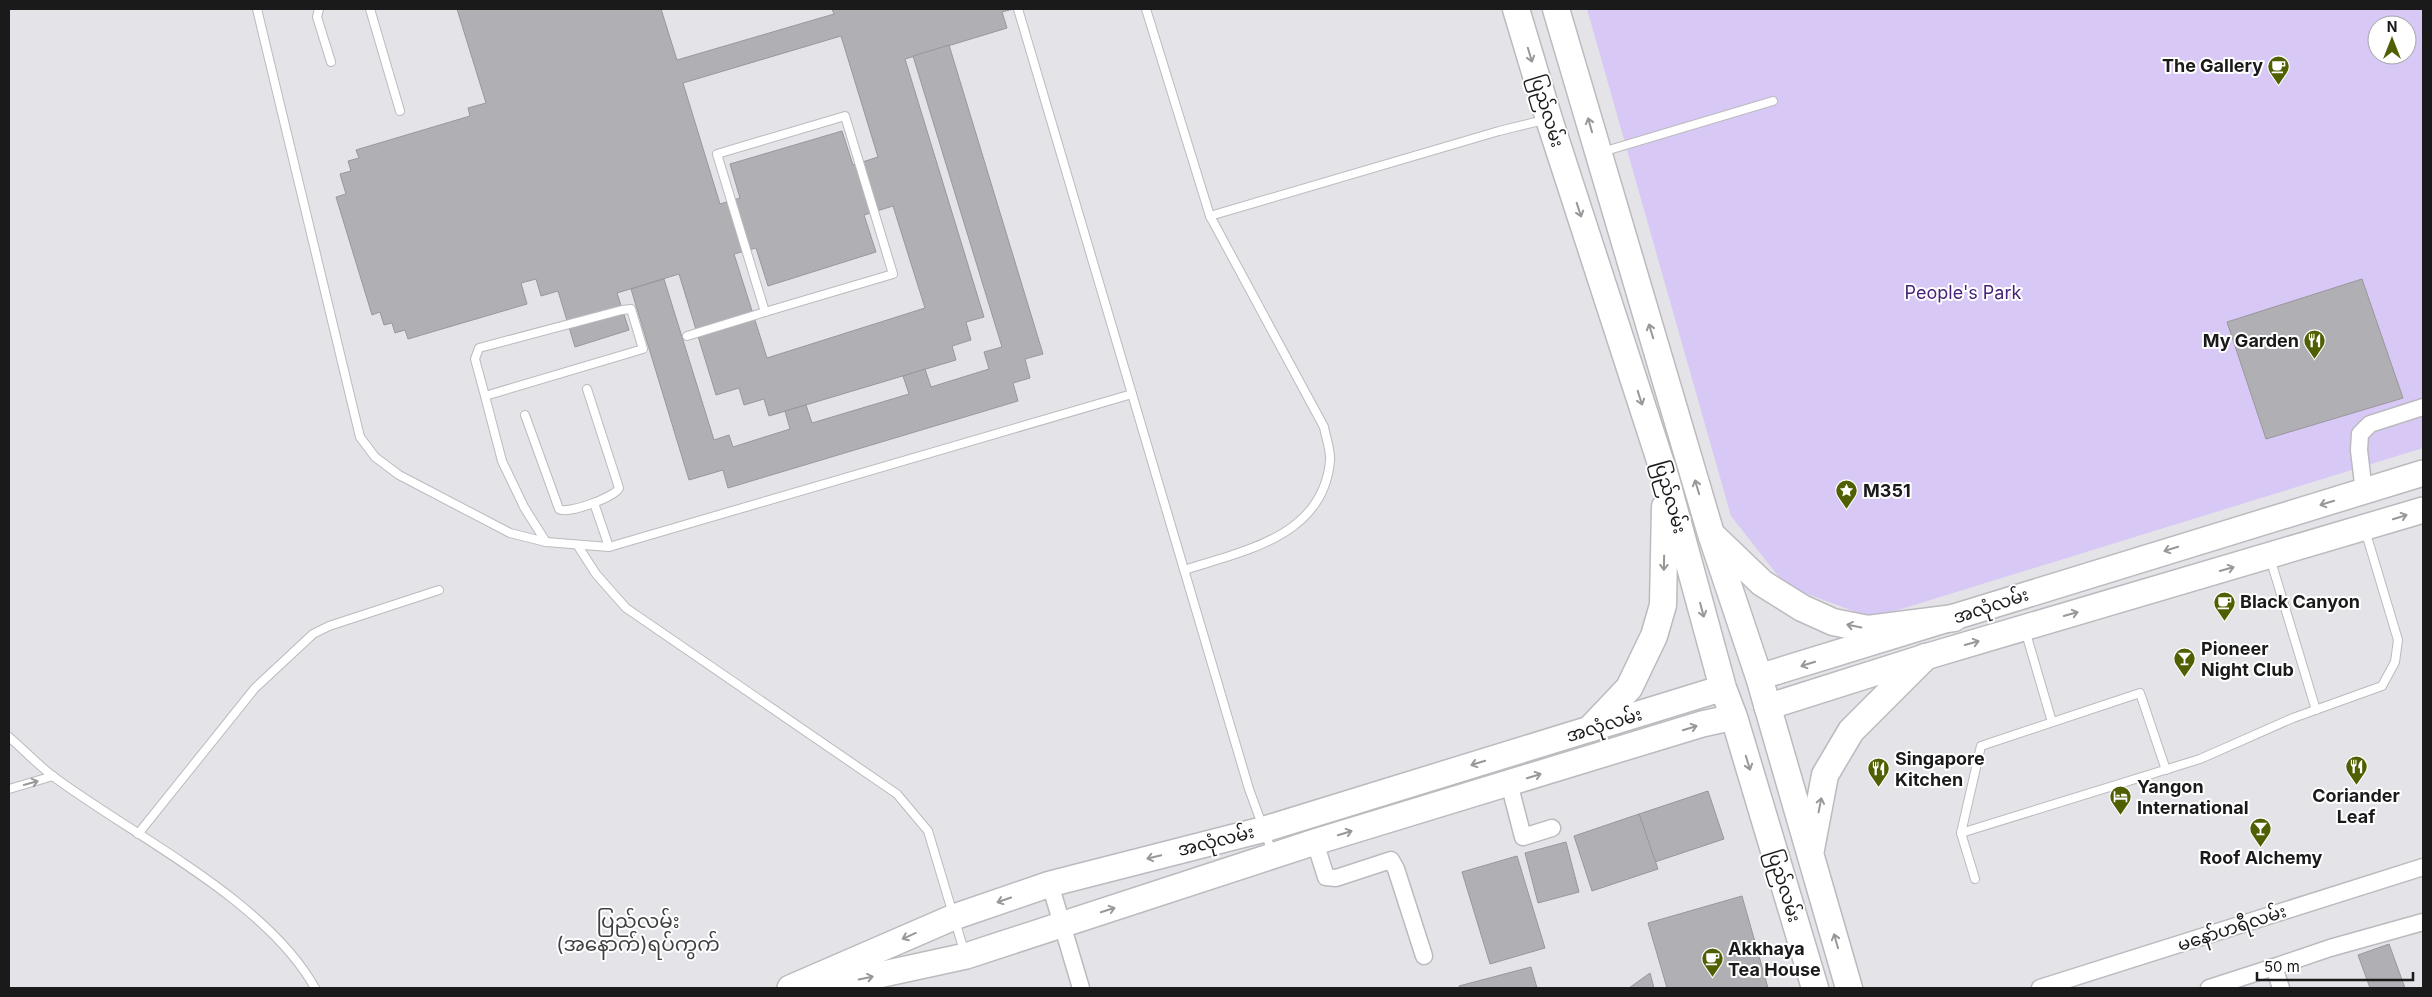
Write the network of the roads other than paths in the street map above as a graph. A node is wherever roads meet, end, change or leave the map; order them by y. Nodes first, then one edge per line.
1 (257, 9) edge
2 (320, 9) edge
3 (370, 9) edge
4 (1018, 9) edge
5 (1146, 9) edge
6 (1516, 9) edge
7 (1556, 9) edge
8 (331, 62) dead end
9 (1772, 101) dead end
10 (400, 111) dead end
11 (1549, 119) junction
12 (1598, 153) junction
13 (1210, 216) junction
14 (765, 312) junction
15 (687, 336) dead end
16 (586, 389) dead end
17 (1132, 394) junction
18 (485, 396) junction
19 (2423, 407) edge
20 (525, 415) dead end
21 (2423, 473) edge
22 (1666, 479) junction
23 (2364, 492) junction
24 (594, 503) junction
25 (2423, 510) edge
26 (2365, 528) junction
27 (1711, 534) junction
28 (546, 542) junction
29 (578, 546) junction
30 (609, 547) junction
31 (2270, 556) junction
32 (1184, 570) junction
33 (439, 590) dead end
34 (2014, 599) junction
35 (1954, 618) junction
36 (2024, 628) junction
37 (1925, 657) junction
38 (1759, 677) junction
39 (1723, 688) junction
40 (1767, 707) junction
41 (2316, 710) junction
42 (1734, 717) junction
43 (2052, 722) junction
44 (1591, 728) junction
45 (9, 737) edge
46 (2166, 770) junction
47 (53, 776) junction
48 (1510, 783) junction
49 (9, 790) edge
50 (1552, 828) dead end
51 (1265, 829) junction
52 (1961, 833) junction
53 (138, 834) junction
54 (1314, 842) junction
55 (1810, 852) junction
56 (1273, 857) junction
57 (2423, 867) edge
58 (1975, 879) dead end
59 (1050, 884) junction
60 (954, 917) junction
61 (2423, 922) edge
62 (1061, 925) junction
63 (966, 956) junction
64 (1424, 956) dead end
65 (2274, 967) junction
66 (316, 988) edge
67 (790, 988) edge
68 (819, 988) edge
69 (1081, 988) edge
70 (1814, 988) edge
71 (1849, 988) edge
72 (2040, 988) edge
73 (2209, 988) edge
74 (2281, 988) edge

1 - 28 lane
2 - 8 lane
3 - 10 lane
4 - 17 lane
5 - 13 lane
6 -> 11 highway, ပြည်လမ်း
12 -> 7 highway, ပြည်လမ်း
9 - 12 lane
11 - 13 lane
11 -> 22 highway, ပြည်လမ်း
27 -> 12 highway, ပြည်လမ်း
13 - 32 lane
14 - 14 lane
14 - 15 lane
16 - 24 lane
17 - 30 lane
17 - 32 lane
18 - 18 lane
18 - 28 lane
19 - 23 street
20 - 24 lane
21 - 23 main road, အလုံလမ်း
22 -> 39 highway, ပြည်လမ်း
22 -> 44 highway
23 -> 34 main road, အလုံလမ်း
24 - 30 lane
26 -> 25 main road, အလုံလမ်း
26 - 31 main road, အလုံလမ်း
26 - 41 lane
35 -> 27 highway
27 - 38 highway, ပြည်လမ်း
28 - 29 lane
29 - 30 lane
29 - 60 lane
36 -> 31 main road, အလုံလမ်း
31 - 41 lane
32 - 51 lane
33 - 53 lane
34 - 35 main road, အလုံလမ်း
34 - 36 main road
35 -> 38 main road, အလုံလမ်း
37 -> 36 main road, အလုံလမ်း
36 - 43 lane
37 - 40 main road, အလုံလမ်း
55 -> 37 highway
38 - 39 highway, အလုံလမ်း
38 - 40 highway, ပြည်လမ်း
39 - 42 highway, ပြည်လမ်း
39 - 44 main road, အလုံလမ်း
40 - 42 highway, အလုံလမ်း
40 - 55 highway, ပြည်လမ်း
41 - 46 lane
48 -> 42 main road, အလုံလမ်း
42 -> 70 highway, ပြည်လမ်း
43 - 46 lane
43 - 52 lane
44 -> 51 main road, အလုံလမ်း
45 - 47 lane
46 - 52 lane
49 -> 47 lane
47 - 53 lane
48 - 50 street
54 -> 48 main road, အလုံလမ်း
51 - 56 lane
51 -> 59 main road, အလုံလမ်း
52 - 58 lane
53 - 66 lane
54 - 56 main road, အလုံလမ်း
54 - 64 street
71 -> 55 highway, ပြည်လမ်း
62 -> 56 main road, အလုံလမ်း
57 - 72 street, မနော်ဟရီလမ်း
59 -> 60 main road, အလုံလမ်း
59 - 62 street
60 - 63 lane
60 -> 67 main road, အလုံလမ်း
61 - 65 street
62 - 63 main road, အလုံလမ်း
62 - 69 street
68 -> 63 main road, အလုံလမ်း
65 - 73 street
65 - 74 street

